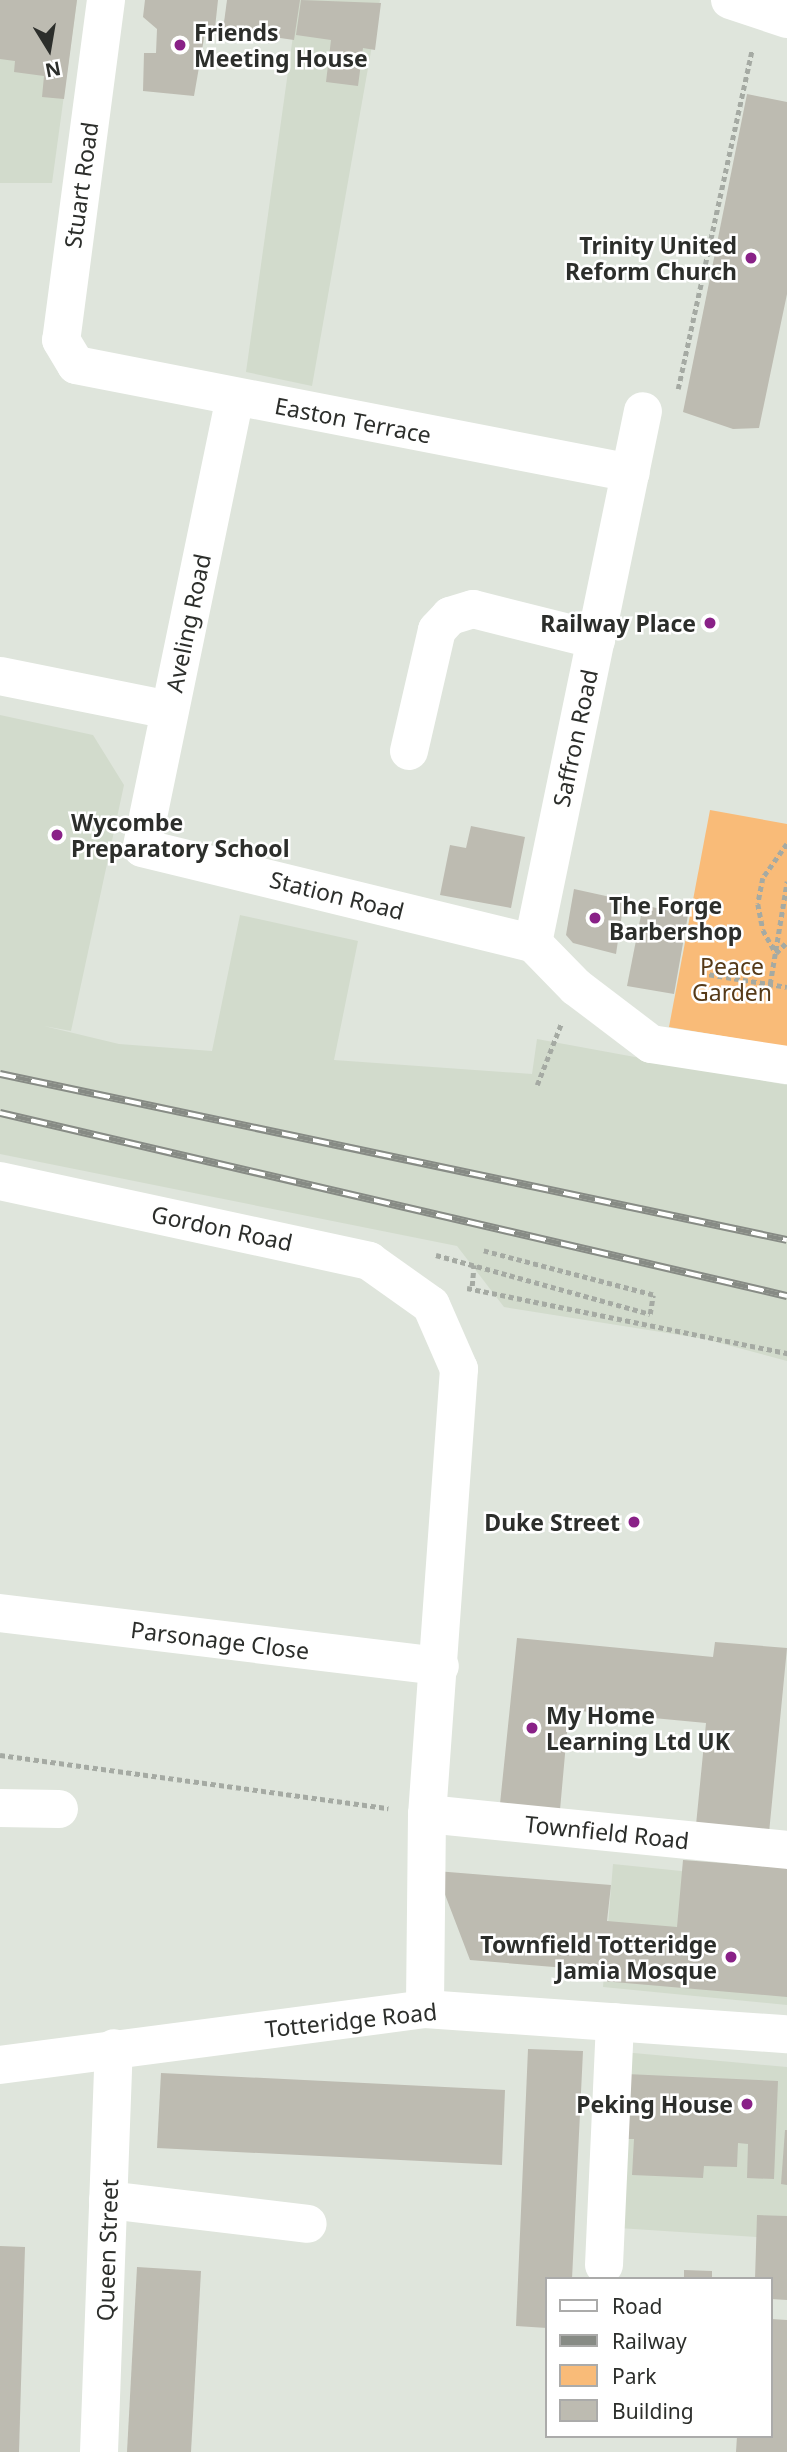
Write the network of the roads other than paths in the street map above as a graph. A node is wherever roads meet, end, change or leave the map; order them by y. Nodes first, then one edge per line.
1 (106, 0) edge
2 (76, 365) joint
3 (235, 397) junction
4 (643, 411) road end
5 (631, 473) junction
6 (596, 639) junction
7 (0, 676) edge
8 (169, 710) junction
9 (409, 751) dead end
10 (142, 848) joint
11 (533, 943) junction
12 (787, 1065) edge
13 (0, 1181) edge
14 (0, 1613) edge
15 (440, 1666) junction
16 (0, 1808) edge
17 (59, 1809) dead end
18 (427, 1814) junction
19 (787, 1850) edge
20 (425, 2009) junction
21 (615, 2022) junction
22 (787, 2034) edge
23 (114, 2048) junction
24 (0, 2065) edge
25 (108, 2200) junction
26 (308, 2224) dead end
27 (604, 2265) dead end
28 (99, 2452) edge

1 - 2 street, Stuart Road
2 - 3 street, Easton Terrace
3 - 5 street, Easton Terrace
3 - 8 street, Aveling Road
4 - 5 street, Saffron Road
5 - 6 street, Saffron Road
6 - 9 street
6 - 11 street, Saffron Road
7 - 8 street
8 - 10 street, Aveling Road
10 - 11 street, Station Road
11 - 12 street
13 - 15 street, Gordon Road
14 - 15 street, Parsonage Close
15 - 18 street
16 - 17 street
18 - 19 street, Townfield Road
18 - 20 street
20 - 21 street, Totteridge Road
20 - 23 street, Totteridge Road
21 - 22 street, Totteridge Road
21 - 27 street
23 - 24 street, Totteridge Road
23 - 25 street, Queen Street
25 - 26 street
25 - 28 street, Queen Street

